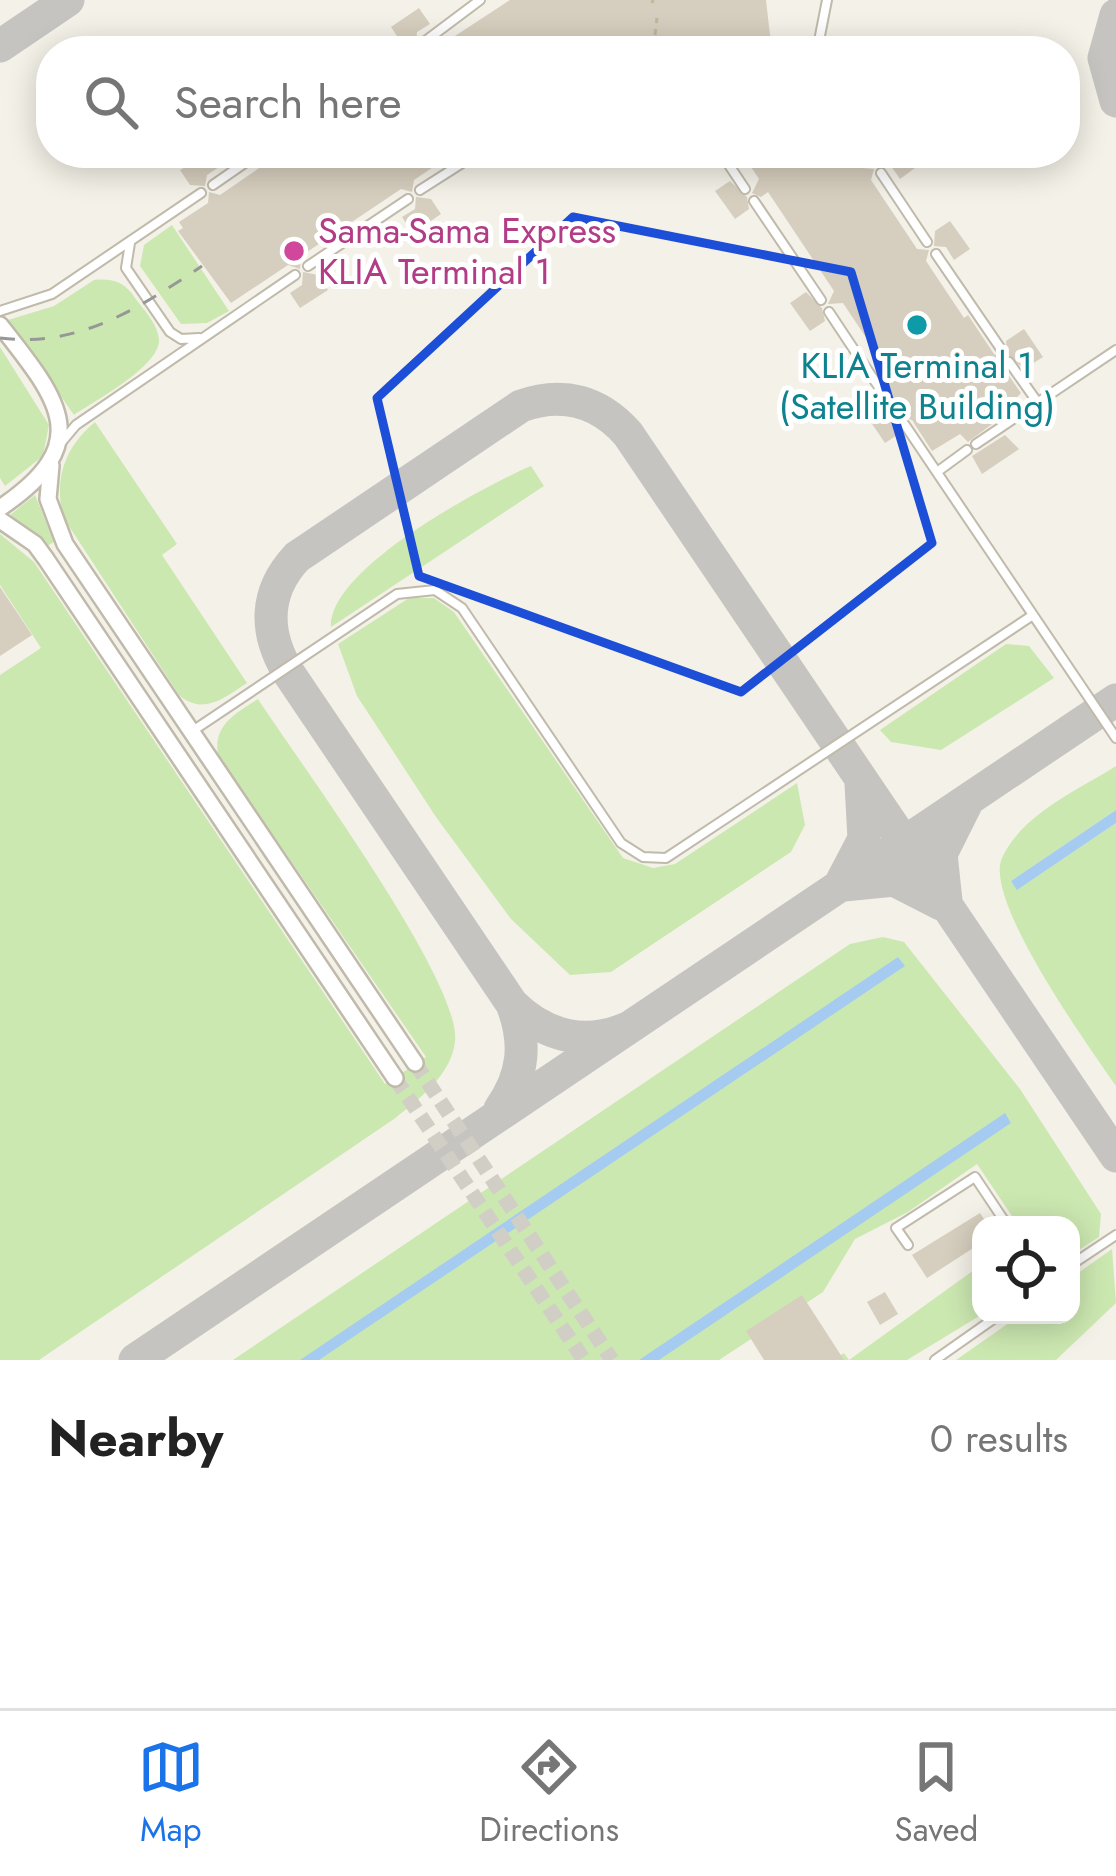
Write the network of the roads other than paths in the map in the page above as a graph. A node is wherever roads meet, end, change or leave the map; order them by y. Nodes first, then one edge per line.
1 (480, 0) edge
2 (827, 0) edge
3 (432, 36) edge
4 (820, 36) edge
5 (237, 168) edge
6 (454, 168) edge
7 (731, 168) edge
8 (881, 173) dead end
9 (213, 184) dead end
10 (746, 189) dead end
11 (420, 190) dead end
12 (200, 193) dead end
13 (408, 199) dead end
14 (754, 202) dead end
15 (132, 241) junction
16 (927, 242) dead end
17 (936, 254) dead end
18 (308, 266) dead end
19 (295, 275) dead end
20 (820, 301) dead end
21 (0, 311) edge
22 (829, 313) dead end
23 (0, 325) edge
24 (200, 338) junction
25 (1001, 349) dead end
26 (1116, 350) edge
27 (1009, 362) dead end
28 (1038, 404) junction
29 (896, 413) dead end
30 (905, 425) dead end
31 (54, 458) junction
32 (937, 472) junction
33 (0, 508) edge
34 (0, 520) edge
35 (1033, 614) junction
36 (191, 732) junction
37 (1116, 738) edge
38 (415, 1063) tunnel mouth
39 (394, 1078) tunnel mouth
40 (1001, 1216) edge
41 (1116, 1234) edge
42 (908, 1245) dead end
43 (1080, 1259) edge
44 (986, 1324) edge
45 (935, 1360) edge

1 - 3 lane
2 - 4 lane
5 - 9 lane
6 - 11 lane
7 - 10 lane
8 - 16 lane
12 - 15 lane
13 - 18 lane
14 - 20 lane
15 - 21 lane
15 - 24 lane
17 - 25 lane
19 - 24 lane
22 - 29 lane
23 - 31 street
24 - 31 lane
26 - 28 lane
27 - 28 lane
28 - 32 lane
30 - 32 lane
31 - 33 street
31 - 36 street
32 - 35 lane
34 - 39 street
35 - 36 lane
35 - 37 lane
36 - 38 street
40 - 42 lane
41 - 43 lane
44 - 45 lane

